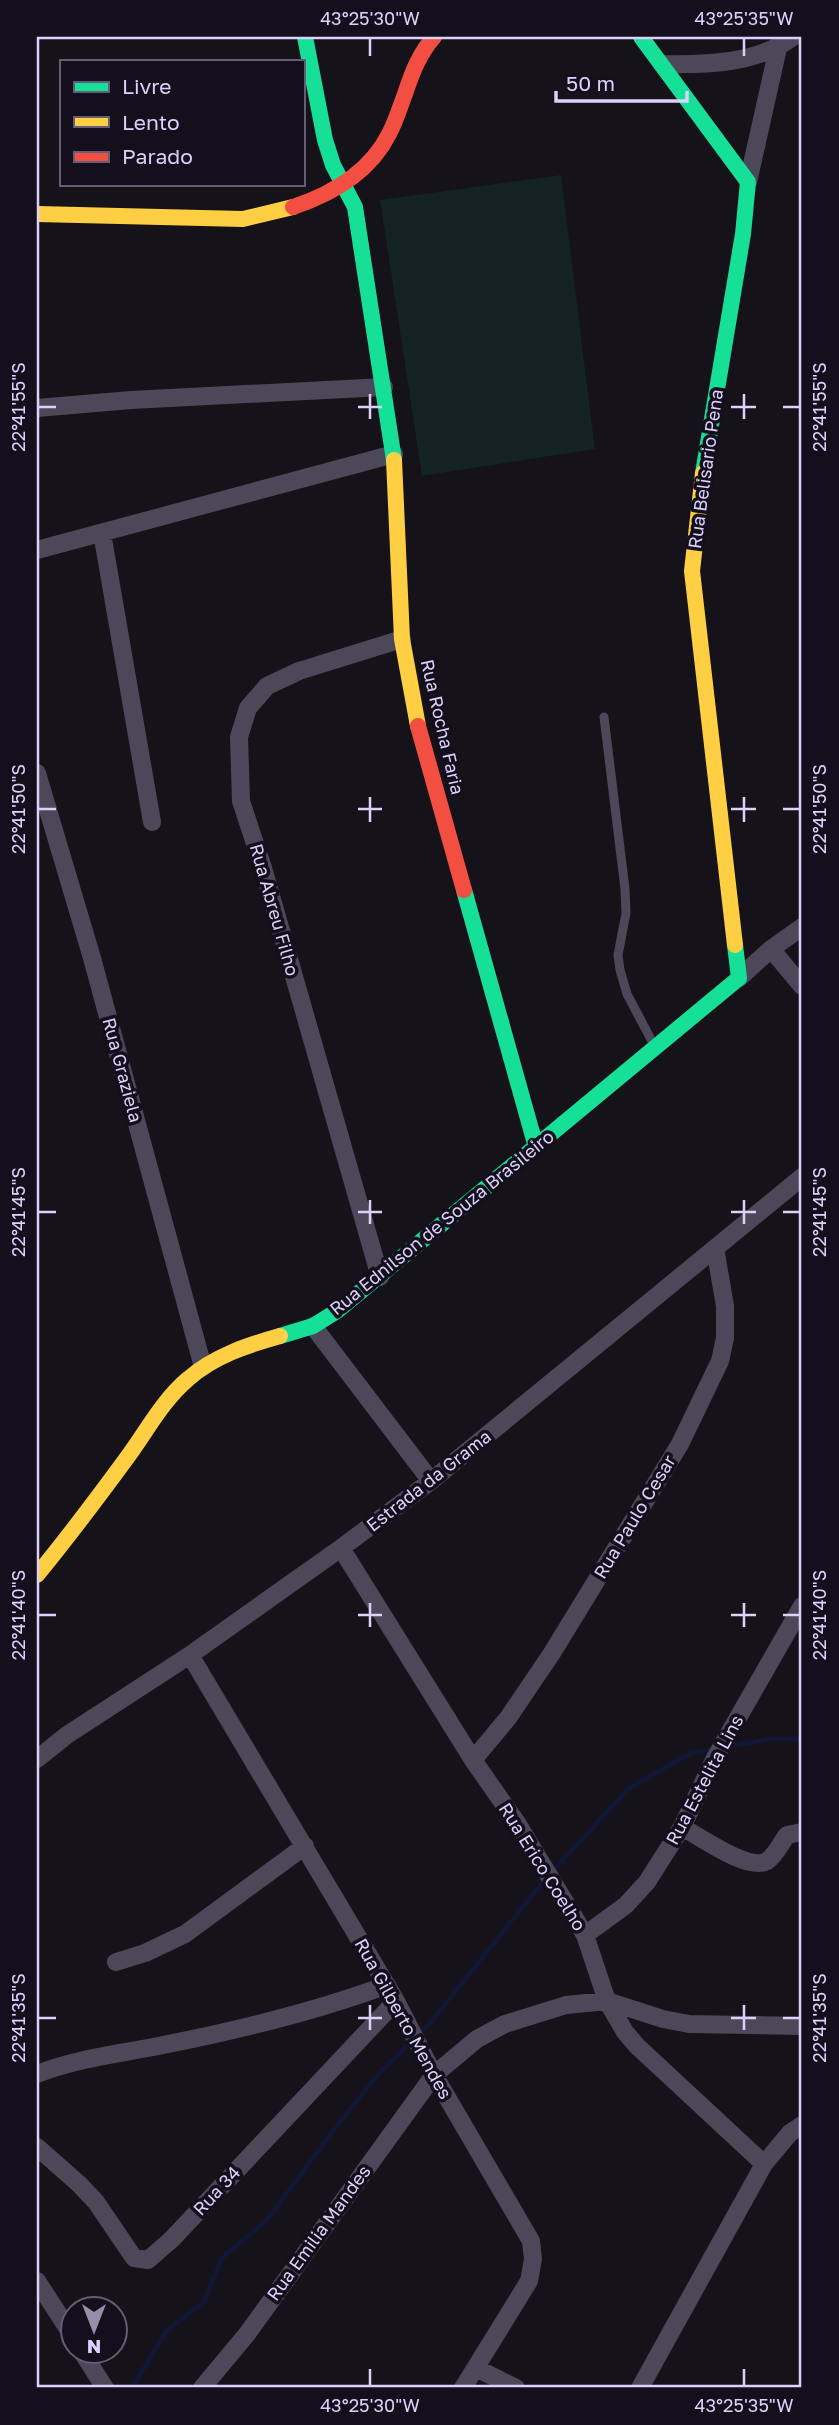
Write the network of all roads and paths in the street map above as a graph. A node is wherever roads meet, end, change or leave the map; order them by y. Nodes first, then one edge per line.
1 (305, 37) edge
2 (434, 37) edge
3 (641, 37) edge
4 (785, 42) edge
5 (662, 64) junction
6 (748, 182) junction
7 (343, 184) junction
8 (37, 214) edge
9 (384, 387) junction
10 (37, 408) edge
11 (394, 454) junction
12 (102, 533) junction
13 (37, 550) edge
14 (402, 639) junction
15 (604, 717) dead end
16 (37, 773) edge
17 (152, 822) dead end
18 (802, 926) edge
19 (771, 949) junction
20 (739, 978) junction
21 (802, 986) edge
22 (656, 1048) junction
23 (536, 1147) junction
24 (802, 1177) edge
25 (715, 1248) junction
26 (380, 1276) junction
27 (313, 1326) junction
28 (203, 1367) junction
29 (431, 1481) junction
30 (341, 1548) junction
31 (37, 1574) edge
32 (802, 1606) edge
33 (190, 1655) junction
34 (37, 1759) edge
35 (474, 1760) junction
36 (682, 1828) junction
37 (802, 1832) edge
38 (304, 1846) junction
39 (584, 1935) junction
40 (116, 1962) dead end
41 (391, 1993) junction
42 (607, 2001) junction
43 (802, 2026) edge
44 (37, 2074) edge
45 (434, 2075) junction
46 (802, 2124) edge
47 (37, 2147) edge
48 (764, 2164) junction
49 (37, 2281) edge
50 (60, 2316) edge
51 (91, 2366) edge
52 (476, 2368) junction
53 (104, 2387) edge
54 (202, 2388) edge
55 (463, 2388) edge
56 (516, 2388) edge
57 (640, 2388) edge

1 - 7 street, Rua Rocha Faria
2 - 7 street
3 - 5 street
4 - 5 street
4 - 6 street
5 - 6 street
6 - 20 street, Rua Belisario Pena
7 - 8 street
7 - 9 street, Rua Rocha Faria
9 - 10 street
9 - 11 street, Rua Rocha Faria
11 - 12 street
11 - 14 street, Rua Rocha Faria
12 - 13 street
12 - 17 street
14 - 23 street, Rua Rocha Faria
14 - 26 street, Rua Abreu Filho
15 - 22 lane
16 - 28 street, Rua Graziela
18 - 19 street, Rua Ednilson de Souza Brasileiro
19 - 20 street, Rua Ednilson de Souza Brasileiro
19 - 21 street
20 - 22 street, Rua Ednilson de Souza Brasileiro
22 - 23 street, Rua Ednilson de Souza Brasileiro
23 - 26 street, Rua Ednilson de Souza Brasileiro
24 - 25 street, Estrada da Grama
25 - 29 street, Estrada da Grama
25 - 35 street, Rua Paulo Cesar
26 - 27 street, Rua Ednilson de Souza Brasileiro
27 - 28 street, Rua Ednilson de Souza Brasileiro
27 - 29 street
28 - 31 street, Rua Ednilson de Souza Brasileiro
29 - 30 street, Estrada da Grama
30 - 33 street, Estrada da Grama
30 - 35 street, Rua Erico Coelho
32 - 36 street, Rua Estelita Lins
33 - 34 street, Estrada da Grama
33 - 38 street, Rua Gilberto Mendes
35 - 39 street, Rua Erico Coelho
36 - 37 street
36 - 39 street, Rua Estelita Lins
38 - 40 street
38 - 41 street, Rua Gilberto Mendes
39 - 42 street, Rua Erico Coelho
41 - 44 street
41 - 45 street, Rua Gilberto Mendes
41 - 47 street, Rua 34
42 - 43 street
42 - 45 street, Rua Emilia Mandes
42 - 48 street, Rua Erico Coelho
45 - 52 street, Rua Gilberto Mendes
45 - 54 street, Rua Emilia Mandes
46 - 48 street
48 - 57 street
49 - 50 street
51 - 53 street
52 - 55 street, Rua Gilberto Mendes
52 - 56 street

